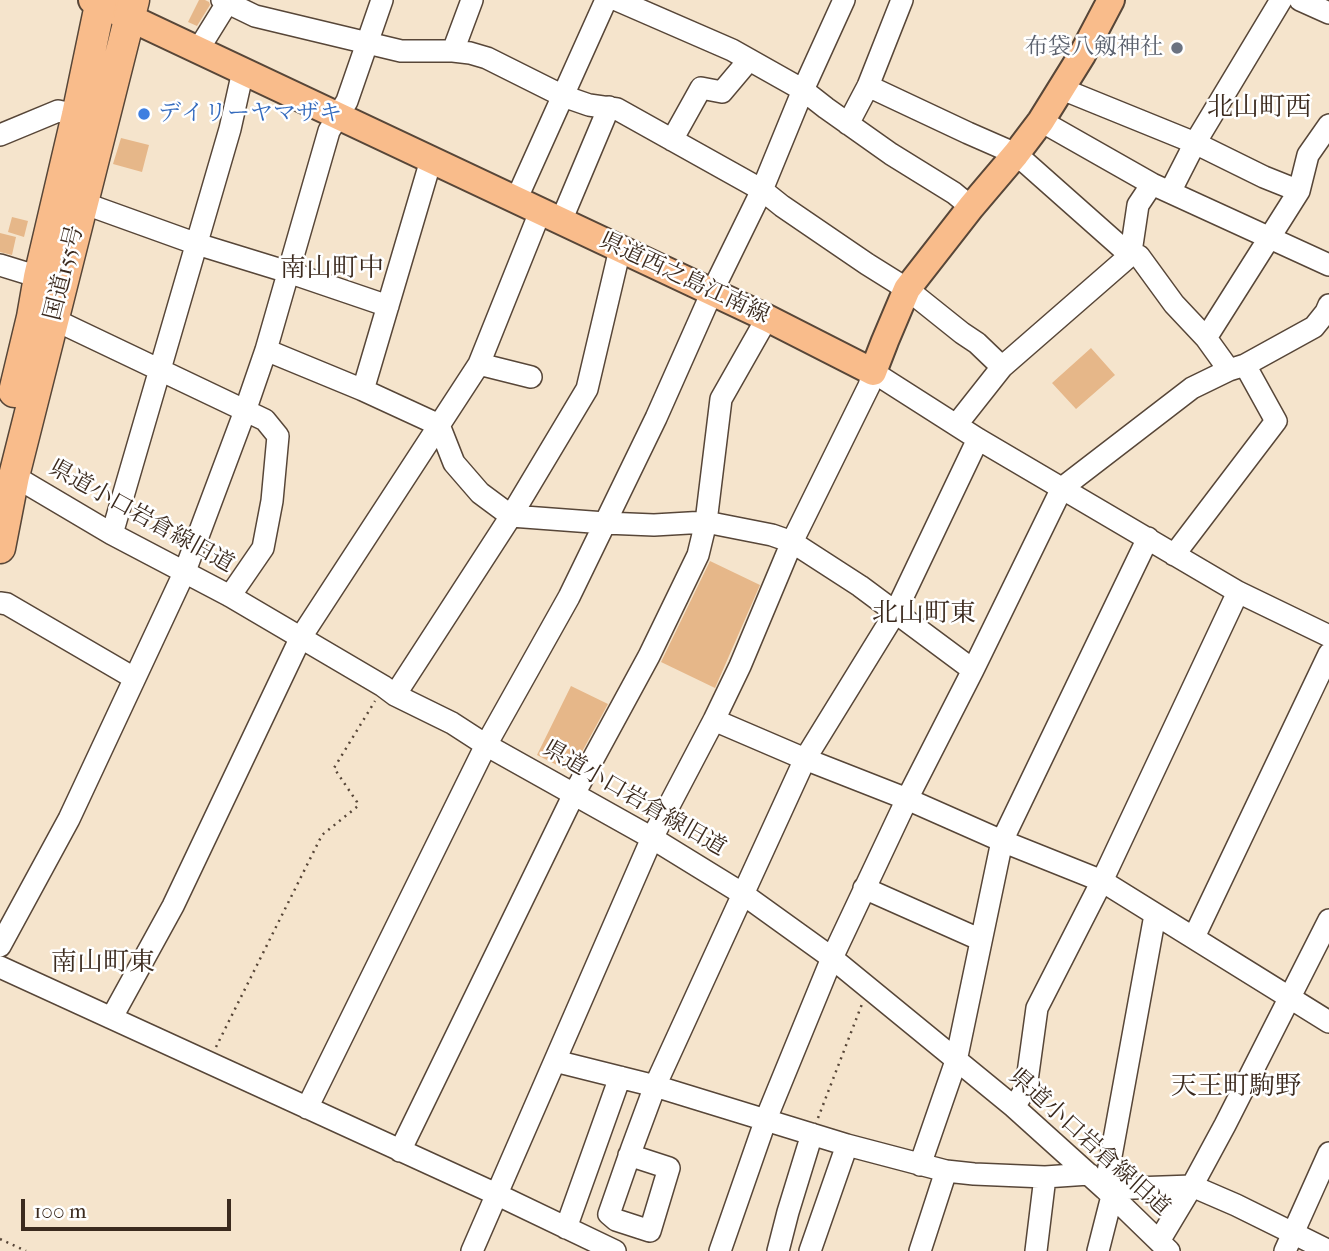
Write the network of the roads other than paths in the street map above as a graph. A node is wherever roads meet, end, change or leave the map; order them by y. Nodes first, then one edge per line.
1 (382, 0) edge
2 (472, 0) edge
3 (606, 0) edge
4 (617, 0) edge
5 (844, 0) edge
6 (902, 0) edge
7 (1111, 0) edge
8 (1281, 0) edge
9 (1300, 0) edge
10 (98, 1) edge
11 (227, 1) edge
12 (132, 9) edge
13 (1329, 13) edge
14 (367, 43) junction
15 (198, 50) junction
16 (453, 51) junction
17 (749, 60) junction
18 (243, 71) junction
19 (869, 86) junction
20 (1062, 89) junction
21 (803, 90) junction
22 (563, 96) junction
23 (609, 107) junction
24 (338, 115) junction
25 (77, 116) junction
26 (1041, 121) junction
27 (849, 124) junction
28 (1329, 125) edge
29 (0, 135) edge
30 (672, 140) junction
31 (1195, 143) junction
32 (1016, 154) junction
33 (431, 160) junction
34 (1161, 188) junction
35 (762, 190) junction
36 (1298, 191) junction
37 (516, 200) junction
38 (83, 203) junction
39 (971, 207) junction
40 (551, 217) junction
41 (1270, 238) junction
42 (197, 244) junction
43 (620, 249) junction
44 (1131, 252) junction
45 (1326, 257) edge
46 (0, 265) edge
47 (288, 272) junction
48 (39, 277) junction
49 (907, 289) junction
50 (712, 292) junction
51 (1329, 305) edge
52 (388, 306) junction
53 (767, 318) junction
54 (53, 319) junction
55 (1206, 338) junction
56 (266, 349) junction
57 (479, 364) junction
58 (1002, 367) junction
59 (1237, 368) junction
60 (159, 370) junction
61 (873, 372) junction
62 (531, 377) dead end
63 (363, 390) junction
64 (245, 411) junction
65 (957, 424) junction
66 (439, 425) junction
67 (978, 439) junction
68 (0, 447) edge
69 (7, 472) edge
70 (1062, 488) junction
71 (511, 516) junction
72 (706, 522) junction
73 (605, 523) junction
74 (112, 534) junction
75 (1147, 538) junction
76 (792, 542) junction
77 (0, 548) edge
78 (1174, 555) junction
79 (185, 571) junction
80 (1238, 592) junction
81 (230, 596) junction
82 (0, 603) edge
83 (895, 614) junction
84 (1329, 636) edge
85 (300, 637) junction
86 (1329, 654) edge
87 (973, 670) junction
88 (134, 678) junction
89 (389, 690) junction
90 (714, 720) junction
91 (486, 744) junction
92 (805, 759) junction
93 (574, 794) junction
94 (906, 799) junction
95 (652, 838) junction
96 (1002, 841) junction
97 (1102, 881) junction
98 (864, 888) junction
99 (743, 894) junction
100 (1155, 915) junction
101 (1329, 920) edge
102 (1194, 937) junction
103 (981, 940) junction
104 (0, 946) edge
105 (832, 958) junction
106 (0, 967) edge
107 (1290, 998) junction
108 (112, 1017) junction
109 (1329, 1022) edge
110 (555, 1061) junction
111 (956, 1061) junction
112 (620, 1077) junction
113 (655, 1086) junction
114 (1014, 1107) junction
115 (307, 1108) junction
116 (766, 1119) junction
117 (812, 1134) junction
118 (846, 1145) junction
119 (401, 1150) junction
120 (1329, 1153) edge
121 (629, 1155) dead end
122 (920, 1165) junction
123 (946, 1171) junction
124 (1088, 1174) junction
125 (1045, 1177) junction
126 (1192, 1186) junction
127 (1109, 1192) junction
128 (496, 1194) junction
129 (566, 1228) junction
130 (1289, 1242) edge
131 (1164, 1246) edge
132 (472, 1251) edge
133 (615, 1251) edge
134 (720, 1251) edge
135 (778, 1251) edge
136 (810, 1251) edge
137 (919, 1251) edge
138 (1036, 1251) edge
139 (1098, 1251) edge
140 (1328, 1251) edge

1 - 14 street
2 - 16 street
3 - 22 street
4 - 17 street
5 - 21 street
6 - 19 street
7 - 20 main road
8 - 31 street
9 - 13 street
10 - 12 main road, 県道西之島江南線
10 - 25 highway, 国道155号
11 - 14 street
11 - 15 street
12 - 15 main road, 県道西之島江南線
12 - 38 highway, 国道155号
14 - 16 street
14 - 24 street
15 - 18 main road, 県道西之島江南線
16 - 22 street
17 - 21 street
17 - 30 street
18 - 24 main road, 県道西之島江南線
18 - 42 street
19 - 27 street
19 - 32 street
20 - 26 main road
20 - 31 street
21 - 27 street
21 - 35 street
22 - 23 street
22 - 37 street
23 - 30 street
23 - 40 street
24 - 33 main road, 県道西之島江南線
24 - 47 street
25 - 29 street
25 - 48 highway, 国道155号
26 - 32 main road
26 - 34 street
27 - 39 street
28 - 36 street
30 - 35 street
31 - 34 street
31 - 36 street
32 - 39 main road
32 - 44 street
33 - 37 main road, 県道西之島江南線
33 - 52 street
34 - 41 street
34 - 44 street
35 - 49 street
35 - 50 street
36 - 41 street
37 - 40 main road, 県道西之島江南線
38 - 42 street
38 - 54 highway, 国道155号
39 - 49 main road
40 - 43 main road, 県道西之島江南線
40 - 57 street
41 - 45 street
41 - 55 street
42 - 47 street
42 - 60 street
43 - 50 main road, 県道西之島江南線
43 - 71 street
44 - 55 street
44 - 58 street
46 - 48 street
47 - 52 street
47 - 56 street
48 - 68 highway, 国道155号
49 - 58 street
49 - 61 main road
50 - 53 main road, 県道西之島江南線
50 - 73 street
51 - 59 street
52 - 63 street
53 - 61 main road, 県道西之島江南線
53 - 72 street
54 - 60 street
54 - 69 highway, 国道155号
55 - 59 street
56 - 63 street
56 - 64 street
57 - 62 street
57 - 66 street
58 - 65 street
59 - 70 street
59 - 78 street
60 - 64 street
60 - 74 street
61 - 65 street
61 - 76 street
63 - 66 street
64 - 79 street
64 - 81 street
65 - 67 street
66 - 71 street
66 - 85 street
67 - 70 street
67 - 83 street
69 - 74 street, 県道小口岩倉線旧道
69 - 77 highway, 国道155号
70 - 75 street
70 - 87 street
71 - 73 street
71 - 89 street
72 - 73 street
72 - 76 street
72 - 93 street
73 - 91 street
74 - 79 street, 県道小口岩倉線旧道
75 - 78 street
75 - 96 street
76 - 83 street
76 - 90 street
78 - 80 street
79 - 81 street, 県道小口岩倉線旧道
79 - 88 street
80 - 84 street
80 - 97 street
81 - 85 street, 県道小口岩倉線旧道
82 - 88 street
83 - 87 street
83 - 92 street
85 - 89 street, 県道小口岩倉線旧道
85 - 108 street
86 - 102 street
87 - 94 street
88 - 104 street
89 - 91 street, 県道小口岩倉線旧道
90 - 92 street
90 - 95 street
91 - 93 street, 県道小口岩倉線旧道
91 - 115 street
92 - 94 street
92 - 99 street
93 - 95 street, 県道小口岩倉線旧道
93 - 119 street
94 - 96 street
94 - 98 street
95 - 99 street, 県道小口岩倉線旧道
95 - 110 street
96 - 97 street
96 - 103 street
97 - 100 street
97 - 114 street
98 - 103 street
98 - 105 street
99 - 105 street, 県道小口岩倉線旧道
99 - 113 street
100 - 102 street
100 - 127 street
101 - 107 street
102 - 107 street
103 - 111 street
105 - 111 street, 県道小口岩倉線旧道
105 - 116 street
106 - 108 street
107 - 109 street
107 - 126 street
108 - 115 street
110 - 112 street
110 - 128 street
111 - 114 street, 県道小口岩倉線旧道
111 - 122 street
112 - 113 street
112 - 129 street
113 - 116 street
113 - 121 street
114 - 124 street, 県道小口岩倉線旧道
115 - 119 street
116 - 117 street
116 - 134 street
117 - 118 street
117 - 135 street
118 - 122 street
118 - 136 street
119 - 128 street
120 - 130 street
122 - 123 street
123 - 125 street
123 - 137 street
124 - 125 street
124 - 127 street, 県道小口岩倉線旧道
125 - 138 street
126 - 127 street
126 - 130 street
126 - 131 street
127 - 131 street, 県道小口岩倉線旧道
127 - 139 street
128 - 129 street
128 - 132 street
129 - 133 street
130 - 140 street

